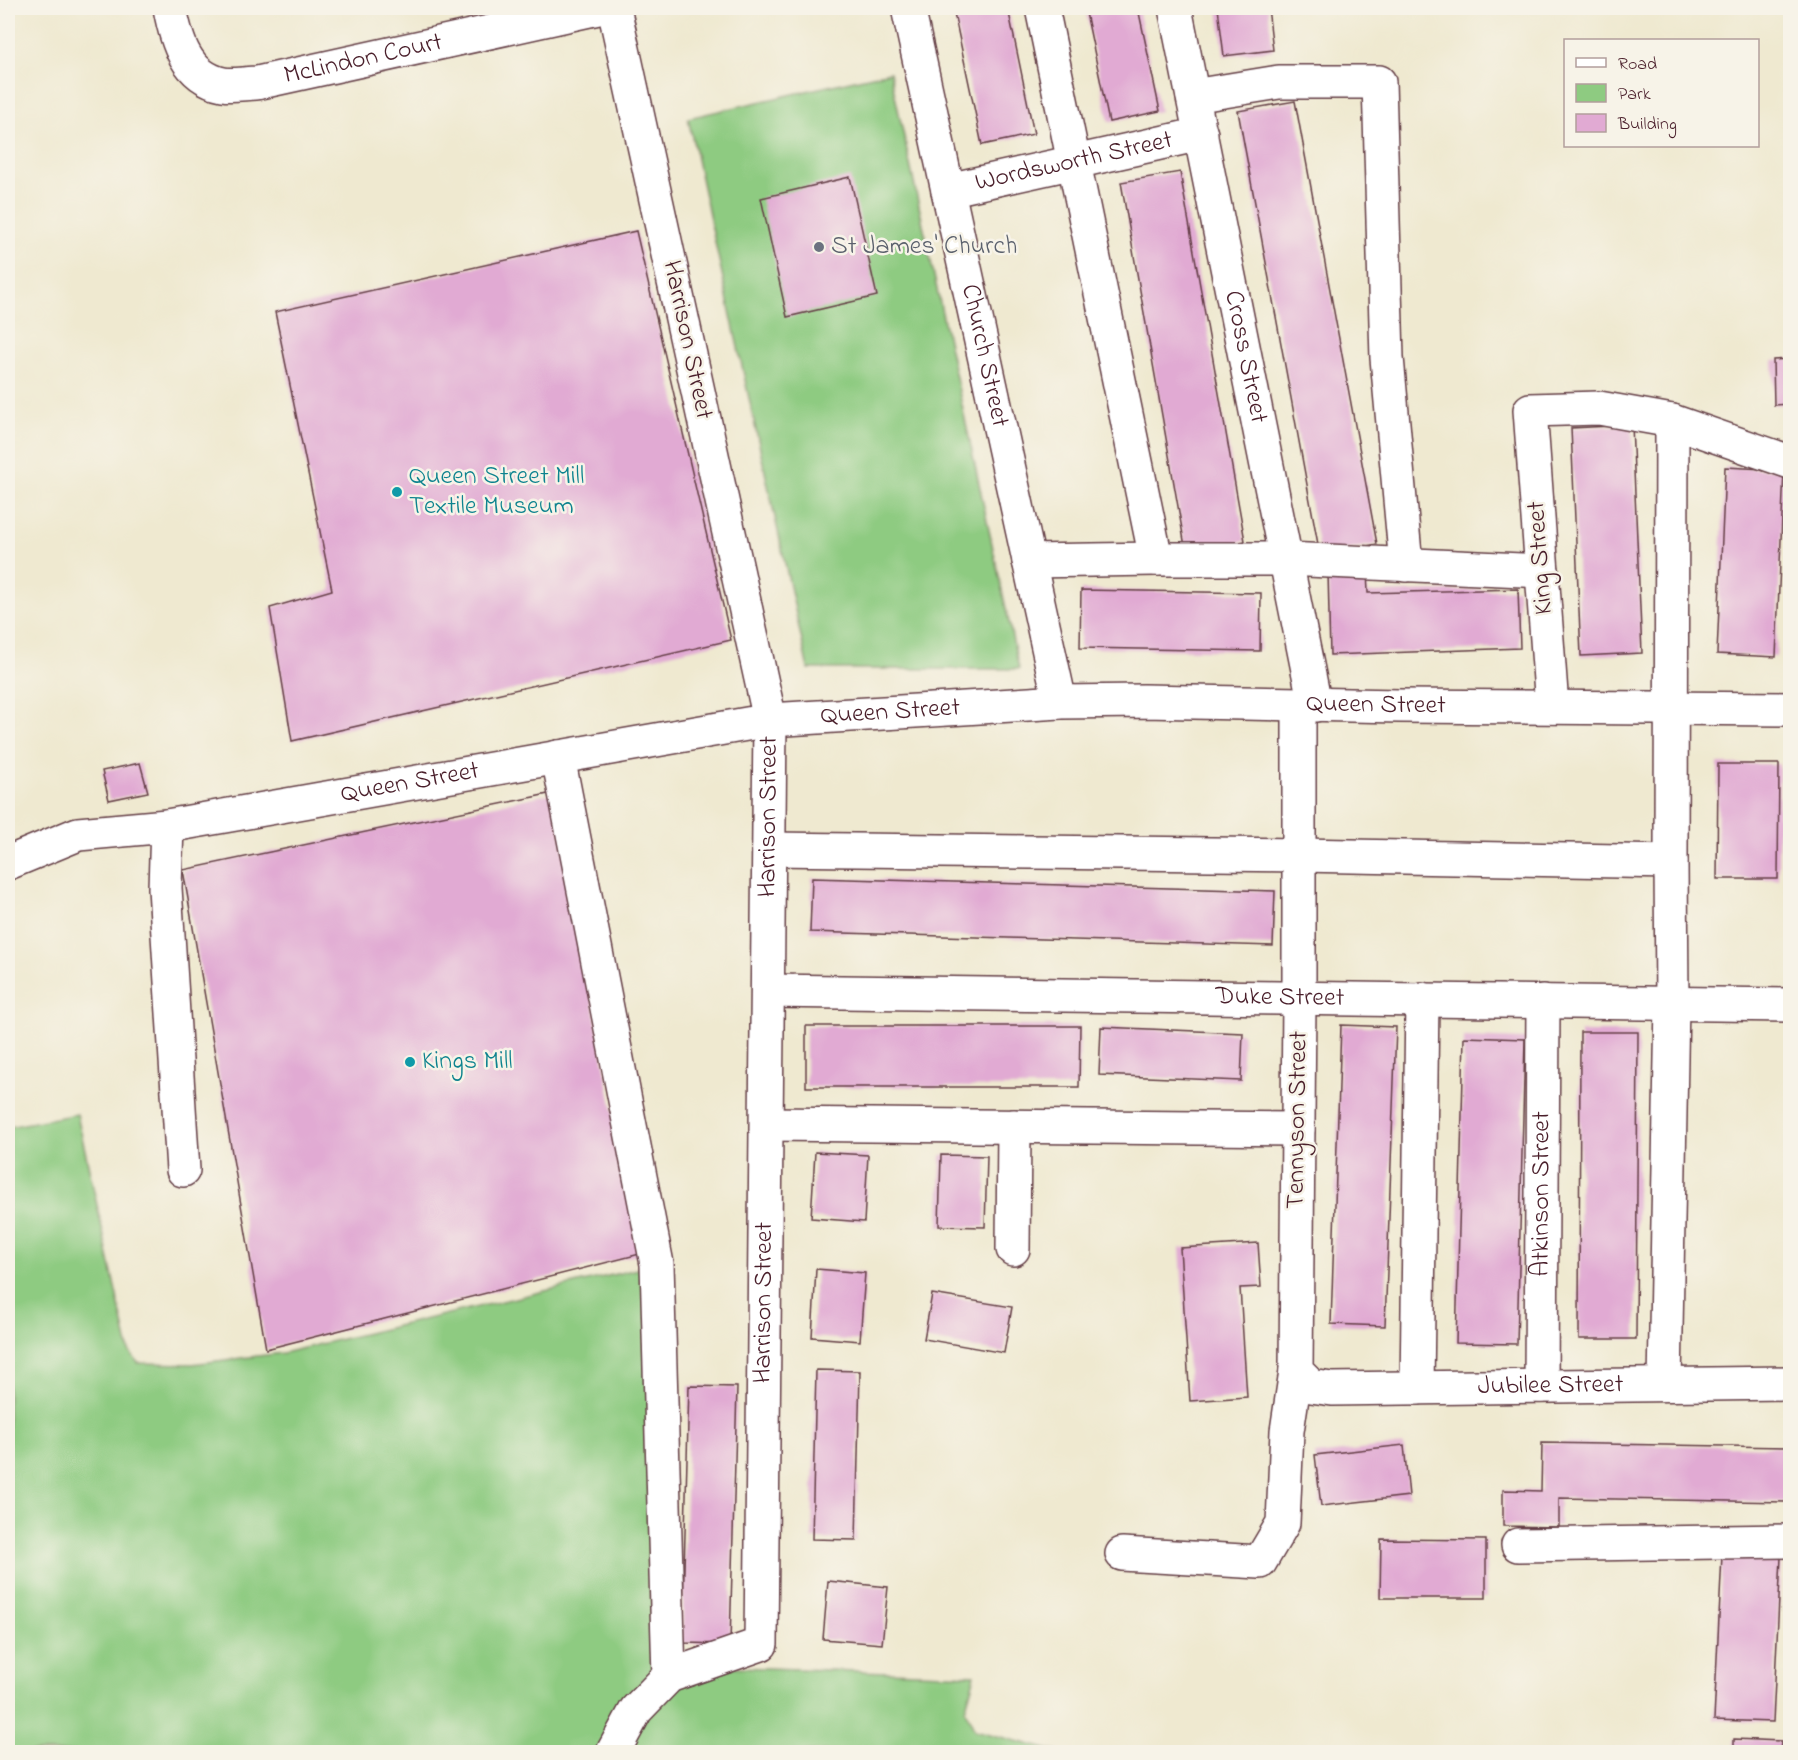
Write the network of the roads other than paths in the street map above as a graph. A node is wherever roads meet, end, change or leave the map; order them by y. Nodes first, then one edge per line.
1 (170, 8) edge
2 (599, 8) edge
3 (614, 8) edge
4 (908, 8) edge
5 (1042, 8) edge
6 (1176, 8) edge
7 (1193, 96) junction
8 (1201, 134) junction
9 (1075, 162) junction
10 (948, 190) junction
11 (1672, 421) junction
12 (1791, 462) edge
13 (1156, 559) junction
14 (1286, 560) junction
15 (1029, 561) junction
16 (1406, 565) junction
17 (1542, 571) junction
18 (1060, 702) junction
19 (1307, 705) junction
20 (1552, 707) junction
21 (1673, 708) junction
22 (1791, 709) edge
23 (770, 720) junction
24 (558, 757) junction
25 (166, 826) junction
26 (769, 849) junction
27 (1299, 855) junction
28 (1671, 862) junction
29 (8, 863) edge
30 (768, 991) junction
31 (1299, 998) junction
32 (1422, 999) junction
33 (1543, 1001) junction
34 (1672, 1003) junction
35 (1791, 1005) edge
36 (766, 1124) junction
37 (1014, 1126) junction
38 (1298, 1130) junction
39 (183, 1170) dead end
40 (1013, 1250) dead end
41 (1303, 1379) junction
42 (1791, 1383) edge
43 (1665, 1384) junction
44 (1541, 1386) junction
45 (1417, 1388) junction
46 (1791, 1541) edge
47 (1518, 1545) dead end
48 (1122, 1554) dead end
49 (669, 1676) junction
50 (613, 1752) edge

1 - 2 street, McLindon Court
3 - 23 street, Harrison Street
4 - 10 street, Church Street
5 - 9 street
6 - 7 street, Cross Street
7 - 8 street, Cross Street
7 - 16 street
8 - 9 street, Wordsworth Street
8 - 14 street, Cross Street
9 - 10 street, Wordsworth Street
9 - 13 street
10 - 15 street, Church Street
11 - 12 street
11 - 17 street, King Street
11 - 21 street
13 - 14 street
13 - 15 street
14 - 16 street
14 - 19 street, Cross Street
15 - 18 street, Church Street
16 - 17 street
17 - 20 street, King Street
18 - 19 street, Queen Street
18 - 23 street, Queen Street
19 - 20 street, Queen Street
19 - 27 street, Tennyson Street
20 - 21 street, Queen Street
21 - 22 street, Queen Street
21 - 28 street
23 - 24 street, Queen Street
23 - 26 street, Harrison Street
24 - 25 street, Queen Street
24 - 49 street
25 - 29 street, Queen Street
25 - 39 street
26 - 27 street
26 - 30 street, Harrison Street
27 - 28 street
27 - 31 street, Tennyson Street
28 - 34 street
30 - 31 street, Duke Street
30 - 36 street, Harrison Street
31 - 32 street, Duke Street
31 - 38 street, Tennyson Street
32 - 33 street, Duke Street
32 - 45 street
33 - 34 street, Duke Street
33 - 44 street, Atkinson Street
34 - 35 street, Duke Street
34 - 43 street
36 - 37 street
36 - 49 street, Harrison Street
37 - 38 street
37 - 40 street
38 - 41 street, Tennyson Street
41 - 45 street, Jubilee Street
41 - 48 street, Tennyson Street
42 - 43 street, Jubilee Street
43 - 44 street, Jubilee Street
44 - 45 street, Jubilee Street
46 - 47 street
49 - 50 street

